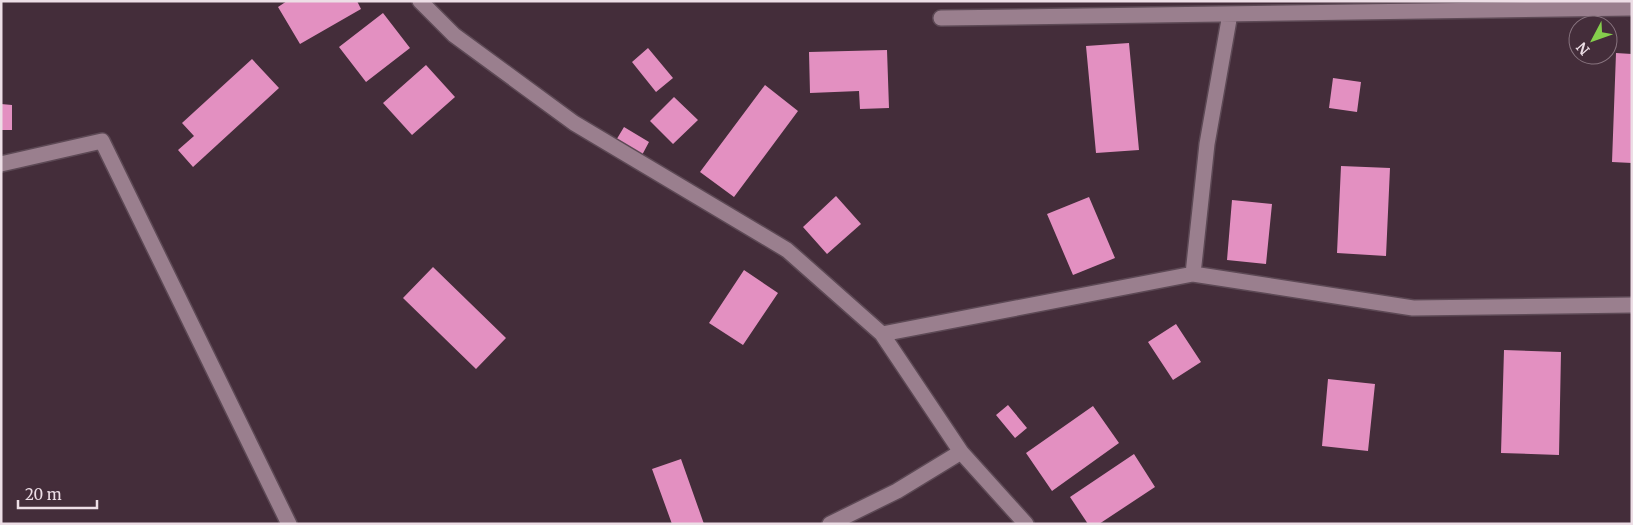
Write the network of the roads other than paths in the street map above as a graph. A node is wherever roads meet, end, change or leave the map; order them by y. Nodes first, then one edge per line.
1 (420, 1) edge
2 (1296, 7) edge
3 (1632, 8) edge
4 (1230, 14) junction
5 (941, 18) dead end
6 (1, 164) edge
7 (1193, 274) junction
8 (1632, 305) edge
9 (882, 334) junction
10 (961, 452) junction
11 (289, 524) edge
12 (830, 524) edge
13 (1026, 524) edge

1 - 9 street
2 - 3 street
2 - 4 street
4 - 5 street
4 - 7 street
6 - 11 street
7 - 8 street
7 - 9 street
9 - 10 street
10 - 12 street
10 - 13 street

